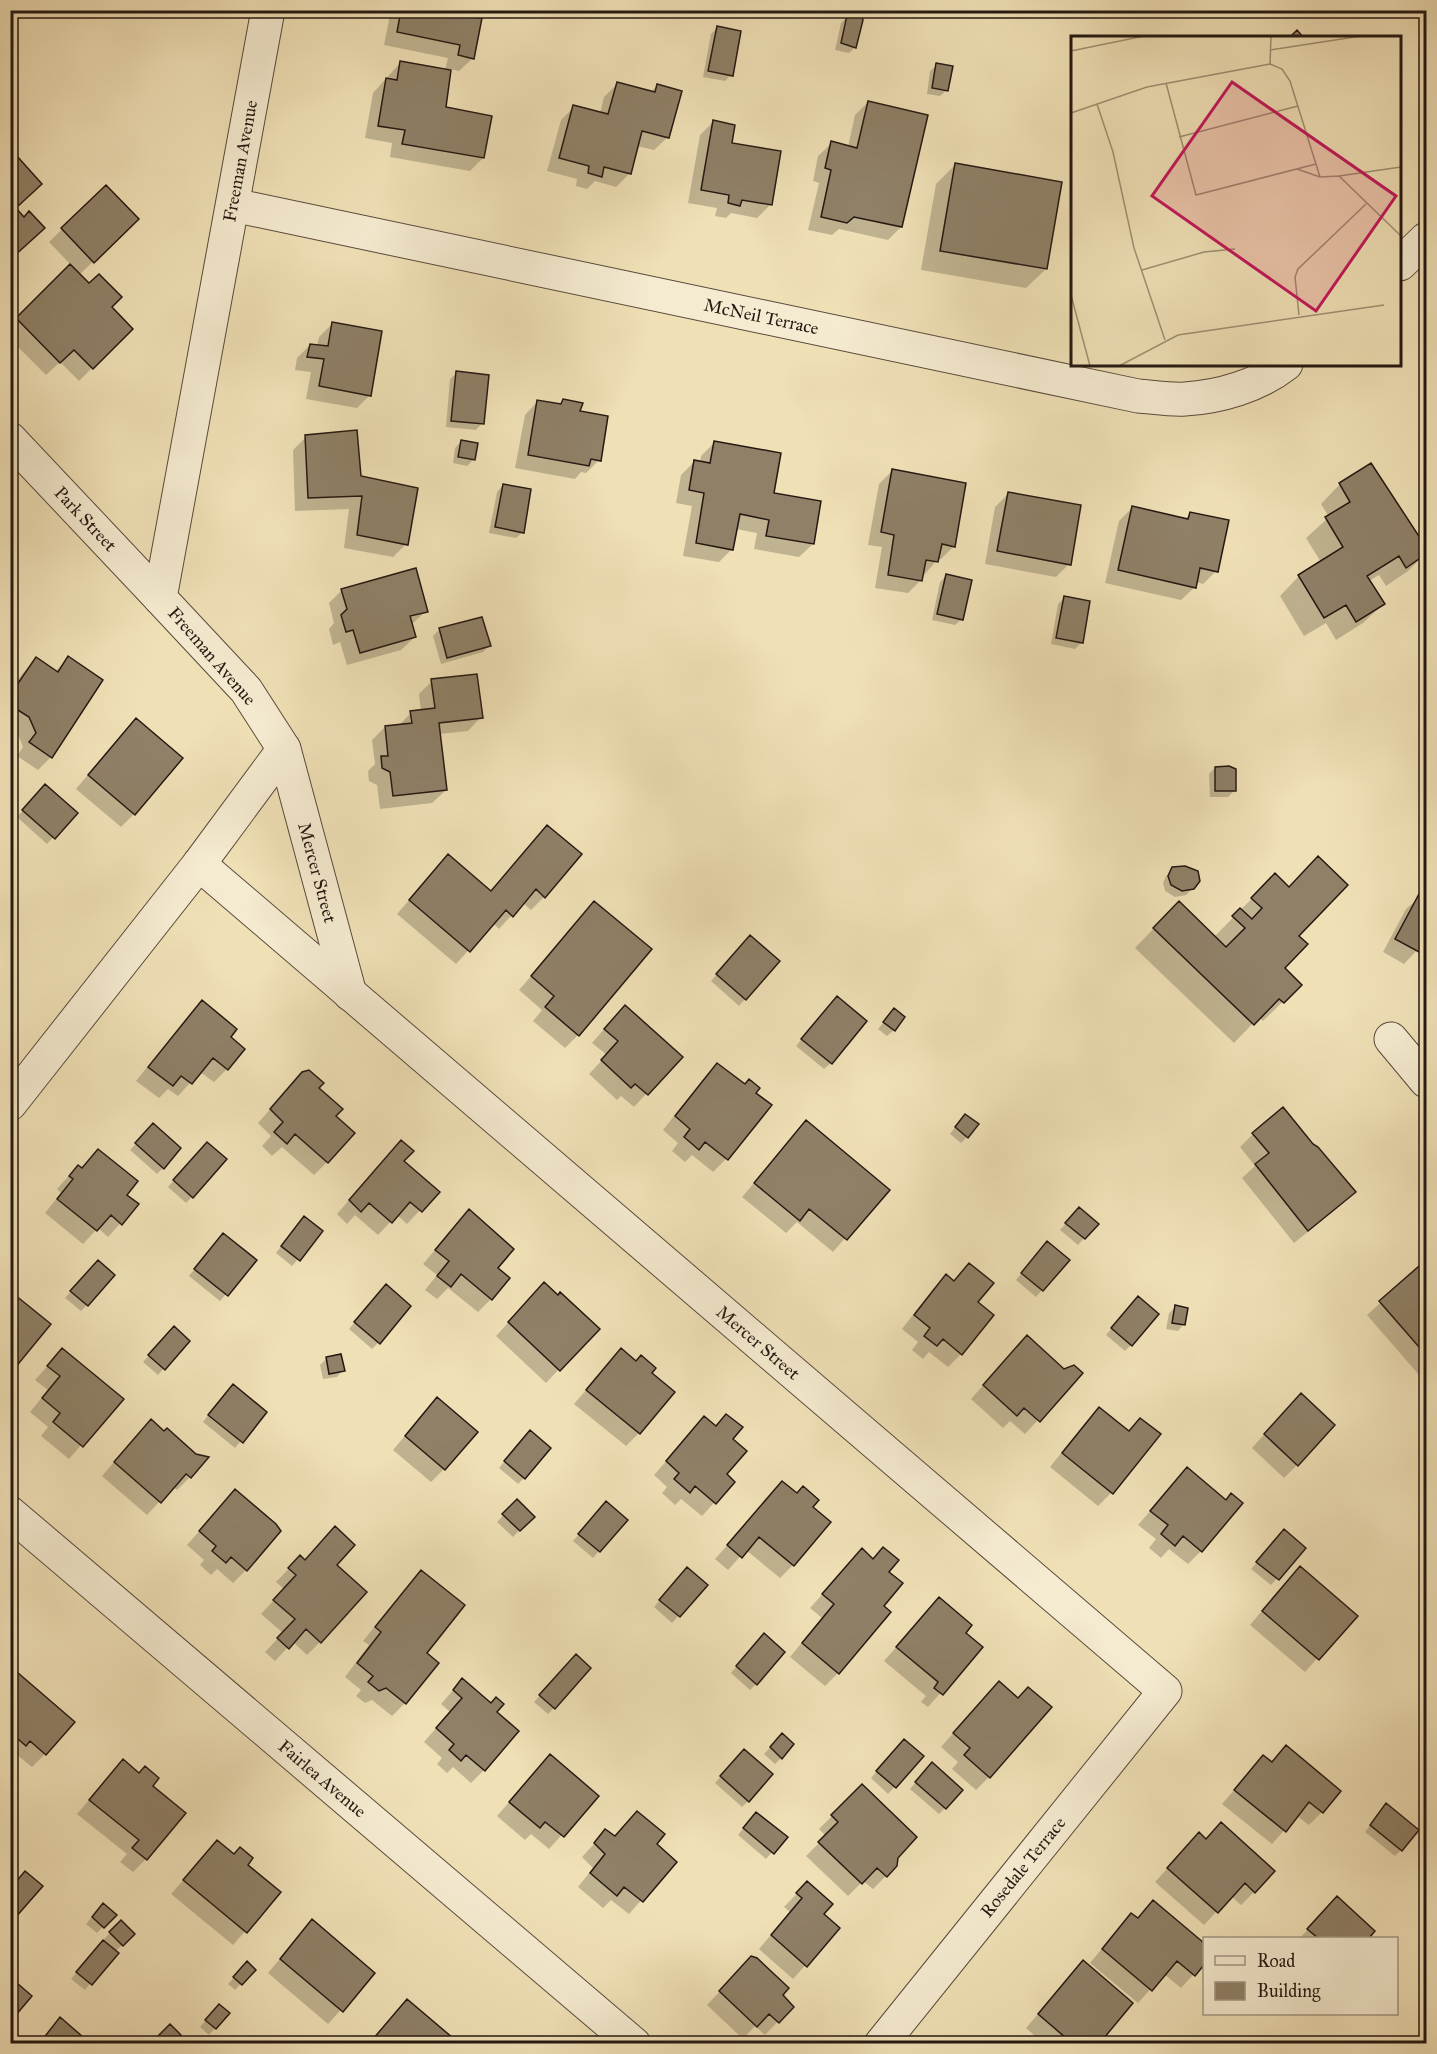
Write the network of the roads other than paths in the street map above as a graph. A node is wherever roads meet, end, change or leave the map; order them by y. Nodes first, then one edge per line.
1 (268, 10) edge
2 (233, 205) junction
3 (1426, 239) edge
4 (1401, 263) edge
5 (1283, 366) edge
6 (10, 439) edge
7 (160, 597) junction
8 (284, 749) junction
9 (199, 864) junction
10 (350, 994) junction
11 (1391, 1039) dead end
12 (1426, 1081) edge
13 (10, 1104) edge
14 (10, 1513) edge
15 (1165, 1691) joint
16 (634, 2043) edge
17 (882, 2043) edge

1 - 2 street, Freeman Avenue
2 - 5 street, McNeil Terrace
2 - 7 street, Freeman Avenue
3 - 4 street
6 - 7 street, Park Street
7 - 8 street, Freeman Avenue
8 - 9 street
8 - 10 street, Mercer Street
9 - 10 street, Mercer Street
9 - 13 street
10 - 15 street, Mercer Street
11 - 12 street
14 - 16 street, Fairlea Avenue
15 - 17 street, Rosedale Terrace

